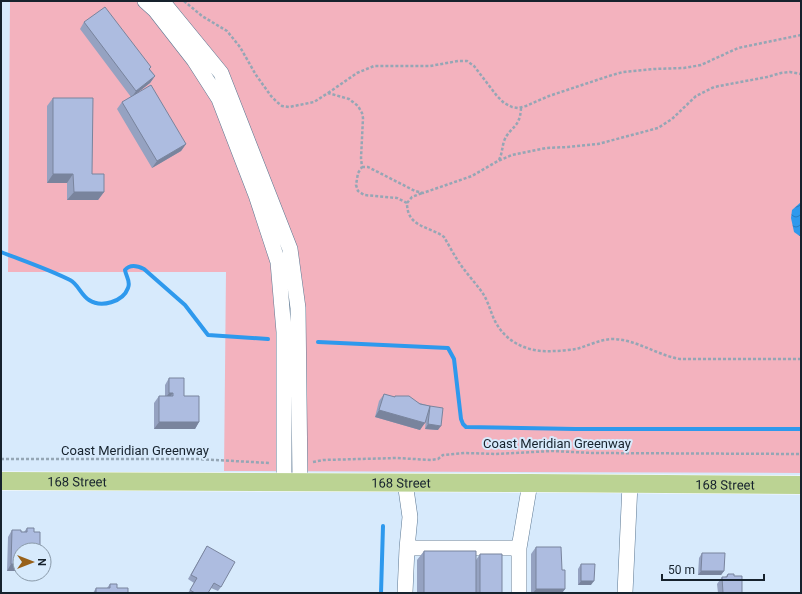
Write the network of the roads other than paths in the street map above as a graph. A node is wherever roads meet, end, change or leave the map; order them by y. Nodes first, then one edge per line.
1 (145, 1) edge
2 (162, 1) edge
3 (1, 481) edge
4 (292, 482) junction
5 (404, 482) junction
6 (530, 483) junction
7 (630, 484) junction
8 (801, 485) edge
9 (407, 548) junction
10 (519, 548) junction
11 (405, 593) edge
12 (519, 593) edge
13 (625, 593) edge

1 - 4 lane
2 - 4 lane
3 - 4 main road, 168 Street
4 - 5 main road, 168 Street
5 - 6 main road, 168 Street
5 - 9 lane
6 - 7 main road, 168 Street
6 - 10 lane
7 - 8 main road, 168 Street
7 - 13 lane
9 - 10 lane
9 - 11 lane
10 - 12 lane

